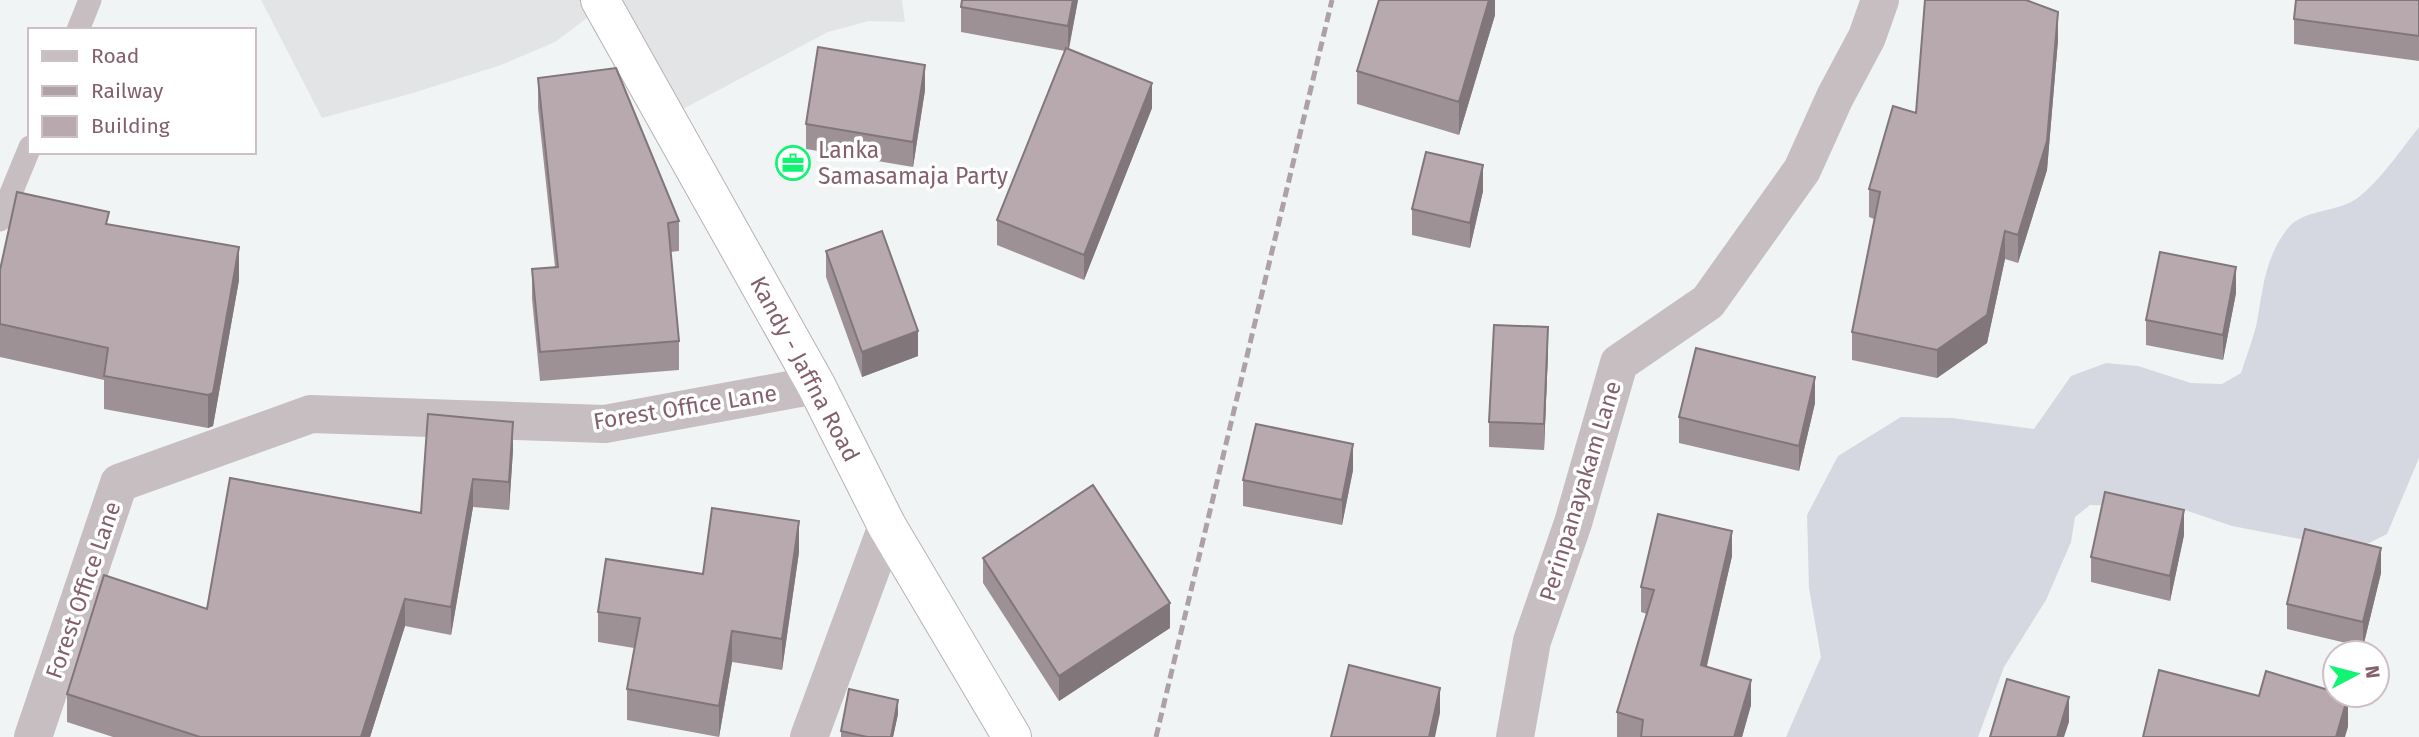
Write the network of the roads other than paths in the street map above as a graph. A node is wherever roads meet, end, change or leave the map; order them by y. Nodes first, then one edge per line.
1 (90, 0) edge
2 (600, 0) edge
3 (1880, 0) edge
4 (79, 28) edge
5 (28, 152) edge
6 (0, 220) edge
7 (816, 385) junction
8 (887, 526) junction
9 (33, 737) edge
10 (809, 737) edge
11 (1012, 737) edge
12 (1516, 737) edge

1 - 4 lane
2 - 7 highway, Kandy - Jaffna Road
3 - 12 street, Perinpanayakam Lane
5 - 6 lane
7 - 8 highway, Kandy - Jaffna Road
7 - 9 street, Forest Office Lane
8 - 10 street
8 - 11 highway, Kandy - Jaffna Road

